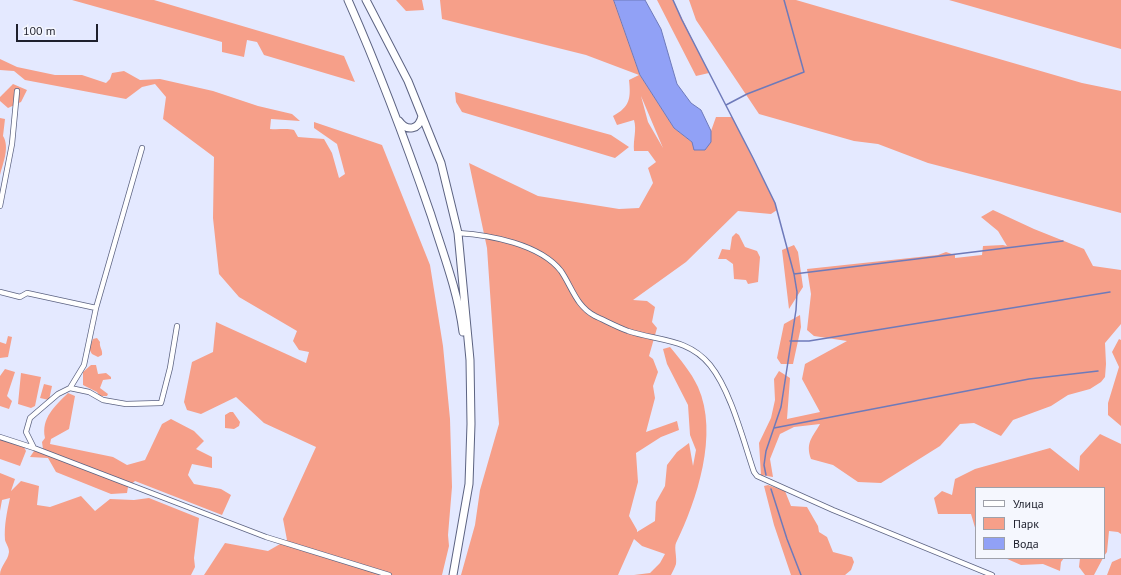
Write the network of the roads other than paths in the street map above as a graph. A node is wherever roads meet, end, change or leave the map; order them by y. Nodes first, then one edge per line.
1 (348, 0) edge
2 (366, 0) edge
3 (17, 91) dead end
4 (396, 116) junction
5 (422, 116) junction
6 (142, 148) dead end
7 (0, 206) edge
8 (458, 232) junction
9 (0, 292) edge
10 (96, 308) junction
11 (177, 326) dead end
12 (70, 388) junction
13 (470, 392) junction
14 (0, 436) edge
15 (34, 448) junction
16 (389, 575) edge
17 (453, 575) edge
18 (992, 575) edge

1 - 4 main road
2 - 5 main road
3 - 7 street
4 - 5 main road
4 - 13 main road
5 - 8 main road
6 - 10 street
8 - 13 main road
8 - 18 street
9 - 10 street
10 - 12 street
11 - 12 street
12 - 15 street
13 - 17 main road
14 - 15 street
15 - 16 street

